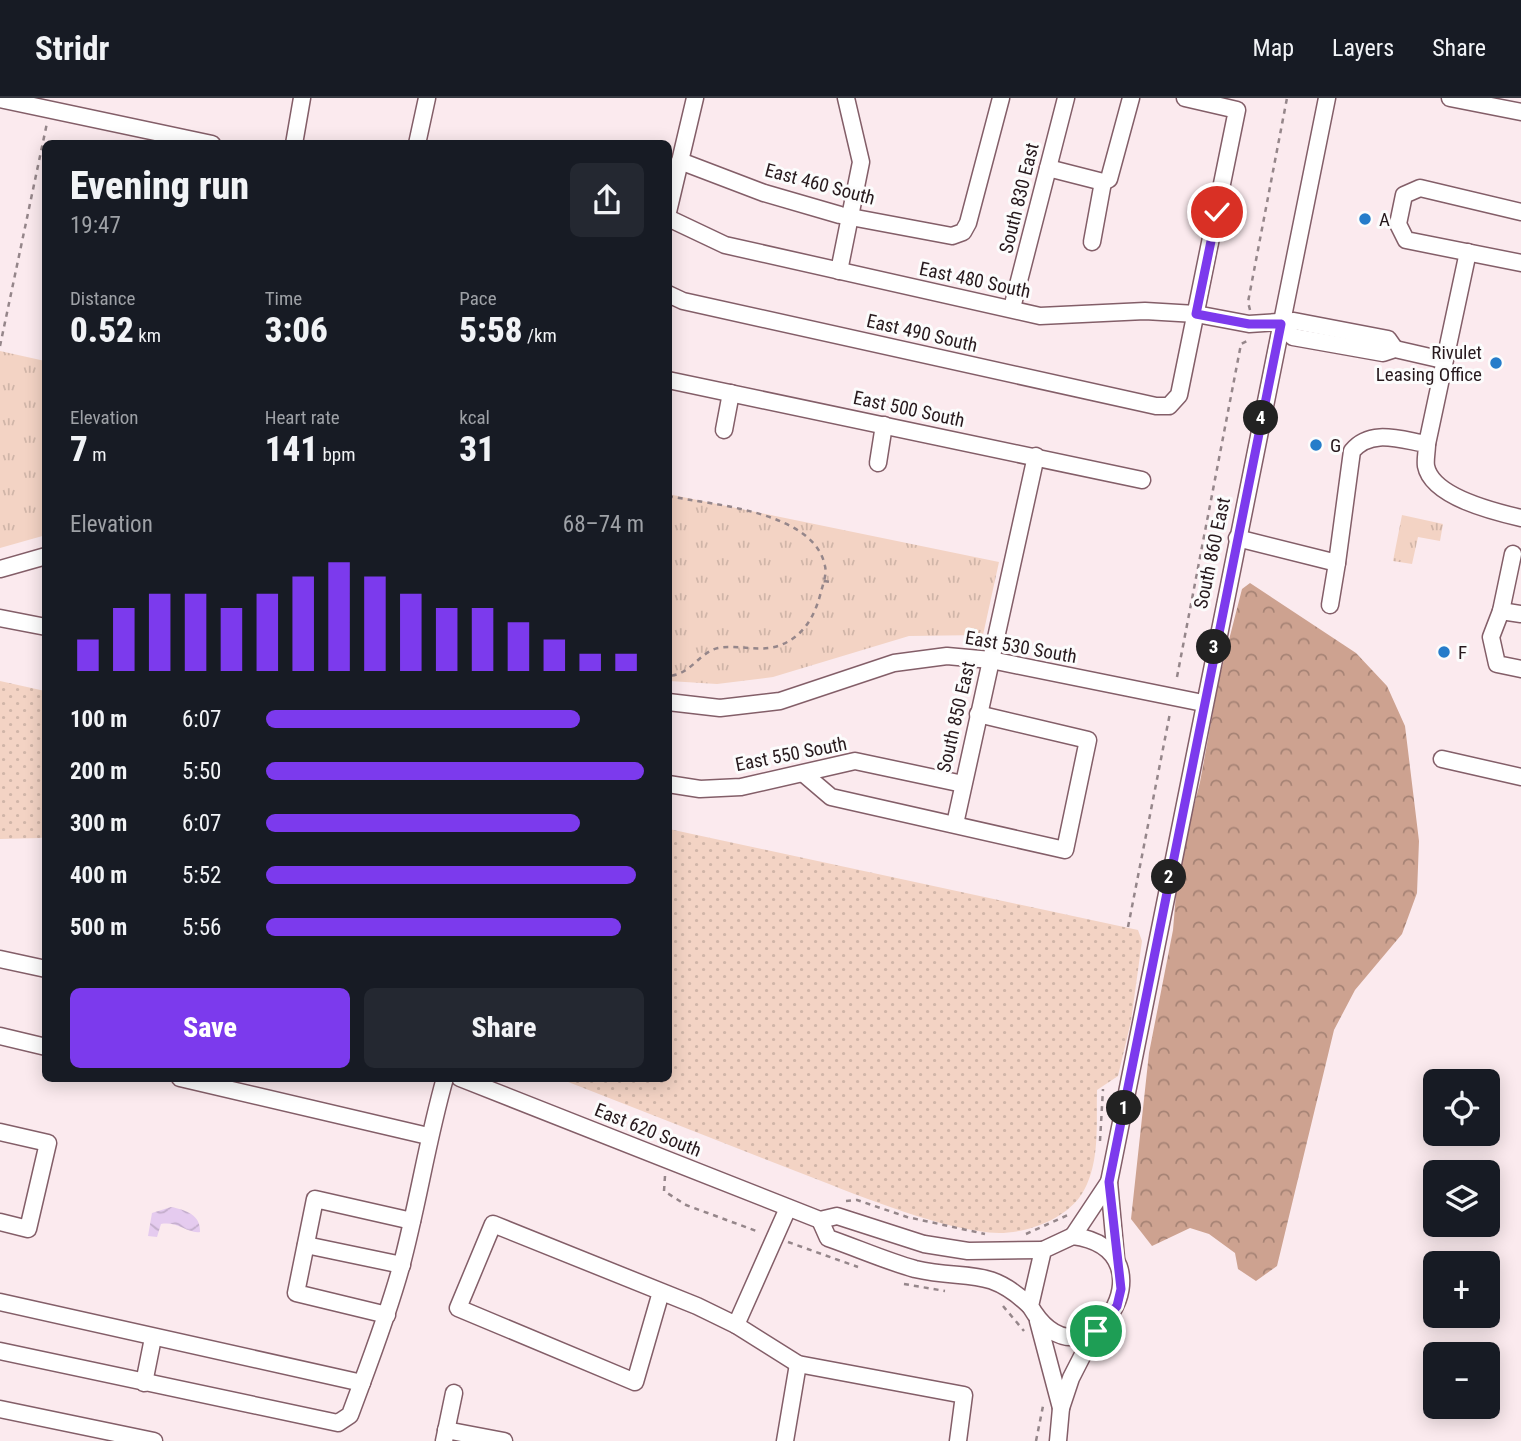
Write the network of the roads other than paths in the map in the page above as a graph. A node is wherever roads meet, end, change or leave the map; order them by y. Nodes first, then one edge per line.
1 (302, 98) edge
2 (427, 98) edge
3 (695, 98) edge
4 (846, 98) edge
5 (1000, 98) edge
6 (1066, 98) edge
7 (1131, 98) edge
8 (1185, 98) edge
9 (1326, 98) edge
10 (1450, 98) edge
11 (0, 99) edge
12 (67, 105) edge
13 (1521, 112) edge
14 (197, 140) edge
15 (295, 140) edge
16 (418, 140) edge
17 (680, 161) junction
18 (1048, 168) junction
19 (1106, 181) junction
20 (672, 195) edge
21 (1521, 212) edge
22 (850, 217) junction
23 (672, 220) edge
24 (1091, 242) dead end
25 (1468, 252) junction
26 (1521, 263) edge
27 (839, 271) junction
28 (672, 296) edge
29 (1012, 307) junction
30 (1196, 314) junction
31 (1281, 324) junction
32 (1443, 360) junction
33 (672, 381) edge
34 (731, 393) junction
35 (884, 425) junction
36 (724, 430) dead end
37 (1427, 444) junction
38 (1036, 456) junction
39 (878, 463) dead end
40 (1142, 480) dead end
41 (1521, 518) edge
42 (1237, 538) junction
43 (1513, 554) dead end
44 (42, 557) edge
45 (1337, 563) junction
46 (0, 569) edge
47 (1330, 605) dead end
48 (1501, 611) junction
49 (1521, 614) edge
50 (0, 618) edge
51 (42, 626) edge
52 (991, 660) junction
53 (1521, 669) edge
54 (672, 702) edge
55 (1203, 703) junction
56 (978, 715) junction
57 (1441, 759) dead end
58 (804, 774) junction
59 (1521, 776) edge
60 (963, 784) junction
61 (672, 785) edge
62 (955, 824) junction
63 (0, 959) edge
64 (42, 968) edge
65 (0, 1036) edge
66 (42, 1046) edge
67 (209, 1082) edge
68 (444, 1082) edge
69 (470, 1082) edge
70 (0, 1132) edge
71 (428, 1136) junction
72 (1109, 1182) junction
73 (788, 1208) junction
74 (820, 1220) junction
75 (412, 1221) junction
76 (0, 1222) edge
77 (1073, 1236) junction
78 (306, 1245) junction
79 (1043, 1250) junction
80 (1116, 1258) junction
81 (401, 1265) junction
82 (660, 1292) junction
83 (0, 1302) edge
84 (1033, 1311) junction
85 (387, 1315) junction
86 (736, 1325) junction
87 (1096, 1331) junction
88 (153, 1338) junction
89 (0, 1351) edge
90 (798, 1364) junction
91 (144, 1383) junction
92 (362, 1383) junction
93 (454, 1393) dead end
94 (1061, 1408) junction
95 (0, 1409) edge
96 (108, 1436) edge
97 (445, 1436) edge
98 (154, 1441) edge
99 (504, 1441) edge
100 (785, 1441) edge
101 (958, 1441) edge
102 (1058, 1441) edge

1 - 15 street
2 - 16 street
3 - 17 street
4 - 22 street
5 - 22 street, East 460 South
6 - 18 street, South 830 East
7 - 19 street
8 - 30 street
9 - 31 street, South 860 East
10 - 13 street
11 - 12 street
12 - 14 street
17 - 20 street
17 - 22 street, East 460 South
18 - 19 street
18 - 29 street, South 830 East
19 - 24 street
21 - 25 street
22 - 27 street
23 - 27 street, East 480 South
25 - 26 street
25 - 32 street
27 - 29 street, East 480 South
28 - 30 street, East 490 South
29 - 30 street, East 480 South
30 - 31 street, East 480 South
31 - 32 street
31 - 42 street, South 860 East
32 - 37 street
33 - 34 street, East 500 South
34 - 35 street, East 500 South
34 - 36 street
35 - 38 street, East 500 South
35 - 39 street
37 - 41 street
37 - 45 street
38 - 40 street, East 500 South
38 - 52 street, South 850 East
42 - 45 street
42 - 55 street, South 860 East
43 - 48 street
44 - 46 street
45 - 47 street
48 - 49 street
48 - 53 street
50 - 51 street
52 - 54 street, East 530 South
52 - 55 street, East 530 South
52 - 56 street, South 850 East
55 - 72 street, South 860 East
56 - 60 street, South 850 East
56 - 62 street
57 - 59 street
58 - 60 street, East 550 South
58 - 61 street, East 550 South
58 - 62 street
60 - 62 street, South 850 East
63 - 64 street
65 - 66 street
67 - 71 street
68 - 71 street
69 - 73 street, East 620 South
70 - 76 street
71 - 75 street
72 - 77 street, South 860 East
72 - 80 street, South 860 East
73 - 74 street, East 620 South
73 - 86 street
74 - 79 street, East 620 South
74 - 84 street, East 620 South
75 - 78 street
75 - 81 street
77 - 79 street
77 - 80 street
78 - 81 street
78 - 85 street
79 - 84 street
80 - 87 street
81 - 85 street
82 - 82 street
82 - 86 street
83 - 88 street
84 - 87 street
84 - 94 street
85 - 92 street
86 - 90 street
87 - 94 street
88 - 91 street
88 - 92 street
89 - 91 street
90 - 100 street
90 - 101 street
91 - 92 street
93 - 97 street
94 - 102 street
95 - 96 street
96 - 98 street
97 - 99 street

